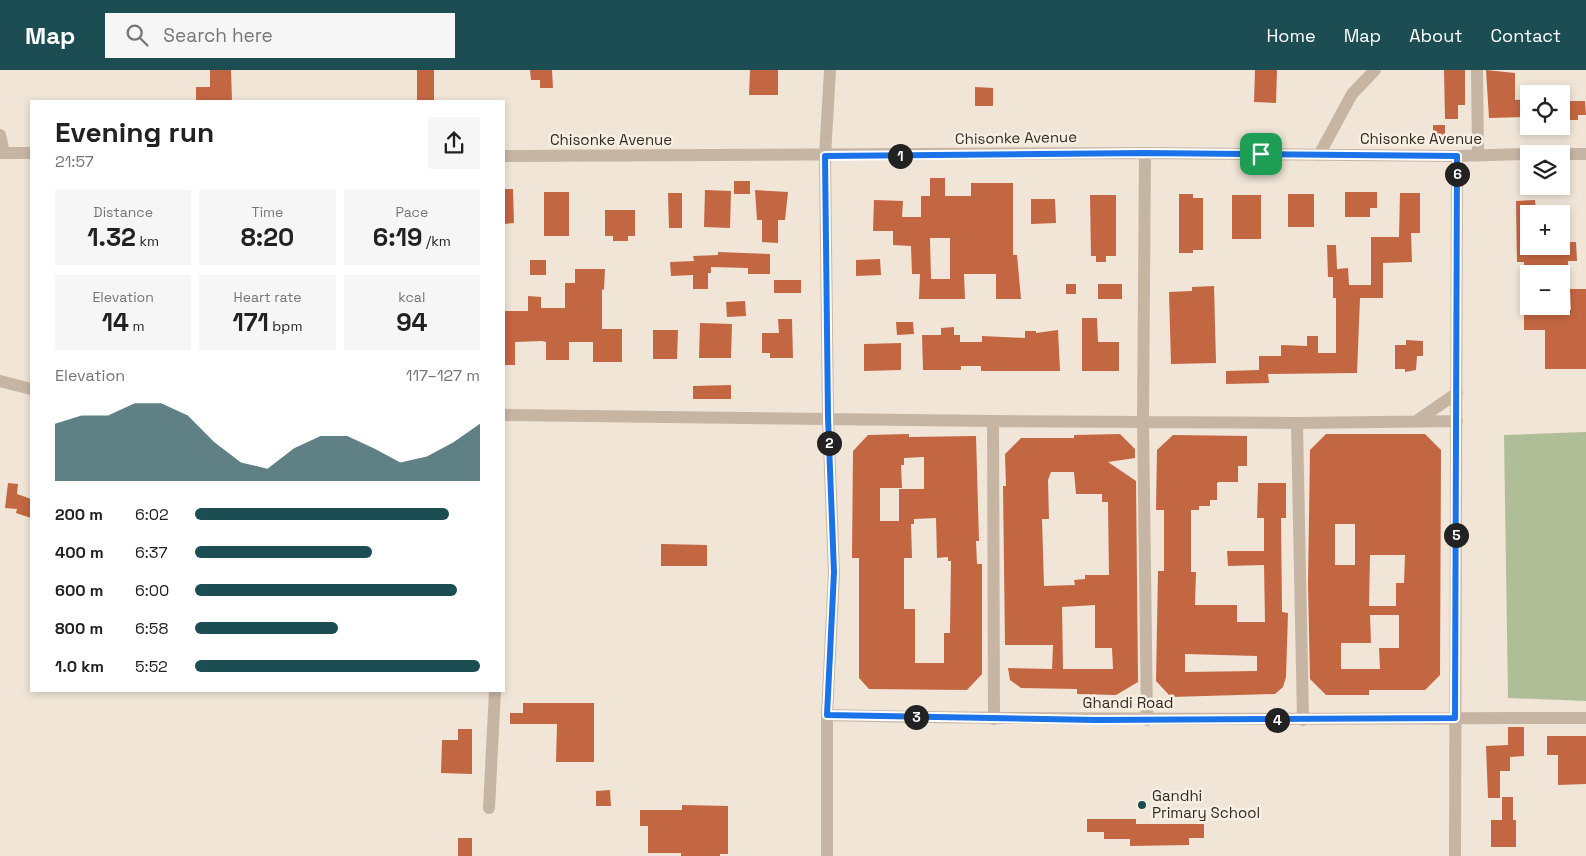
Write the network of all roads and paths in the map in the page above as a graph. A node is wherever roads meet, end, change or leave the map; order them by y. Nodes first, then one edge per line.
1 (830, 70) edge
2 (1375, 70) edge
3 (1477, 70) edge
4 (0, 135) edge
5 (2, 153) edge
6 (30, 153) edge
7 (1145, 153) junction
8 (1478, 154) junction
9 (1520, 154) edge
10 (1570, 154) edge
11 (1586, 154) edge
12 (1319, 155) junction
13 (505, 156) edge
14 (825, 156) junction
15 (1457, 156) junction
16 (0, 381) edge
17 (30, 389) edge
18 (1457, 394) junction
19 (505, 415) edge
20 (828, 418) junction
21 (1143, 420) junction
22 (1418, 420) junction
23 (993, 421) junction
24 (1457, 421) junction
25 (1297, 423) junction
26 (495, 692) edge
27 (827, 715) junction
28 (1455, 718) junction
29 (1586, 718) edge
30 (994, 719) junction
31 (1147, 720) junction
32 (1303, 720) junction
33 (488, 808) dead end
34 (826, 856) edge
35 (1455, 856) edge

1 - 14 street
2 - 12 street
3 - 8 street
4 - 5 street
5 - 6 street
7 - 12 street, Chisonke Avenue
7 - 14 street, Chisonke Avenue
7 - 21 street
8 - 9 street, Chisonke Avenue
8 - 15 street, Chisonke Avenue
10 - 11 street
12 - 15 street, Chisonke Avenue
13 - 14 street, Chisonke Avenue
14 - 20 street
15 - 18 street
16 - 17 street
18 - 22 street
18 - 24 street
19 - 20 street
20 - 23 street
20 - 27 street
21 - 23 street
21 - 25 street
21 - 31 street
22 - 24 street
22 - 25 street
23 - 30 street
24 - 28 street
25 - 32 street
26 - 33 street
27 - 30 street, Ghandi Road
27 - 34 street
28 - 29 street, Ghandi Road
28 - 32 street, Ghandi Road
28 - 35 street
30 - 31 street, Ghandi Road
31 - 32 street, Ghandi Road

